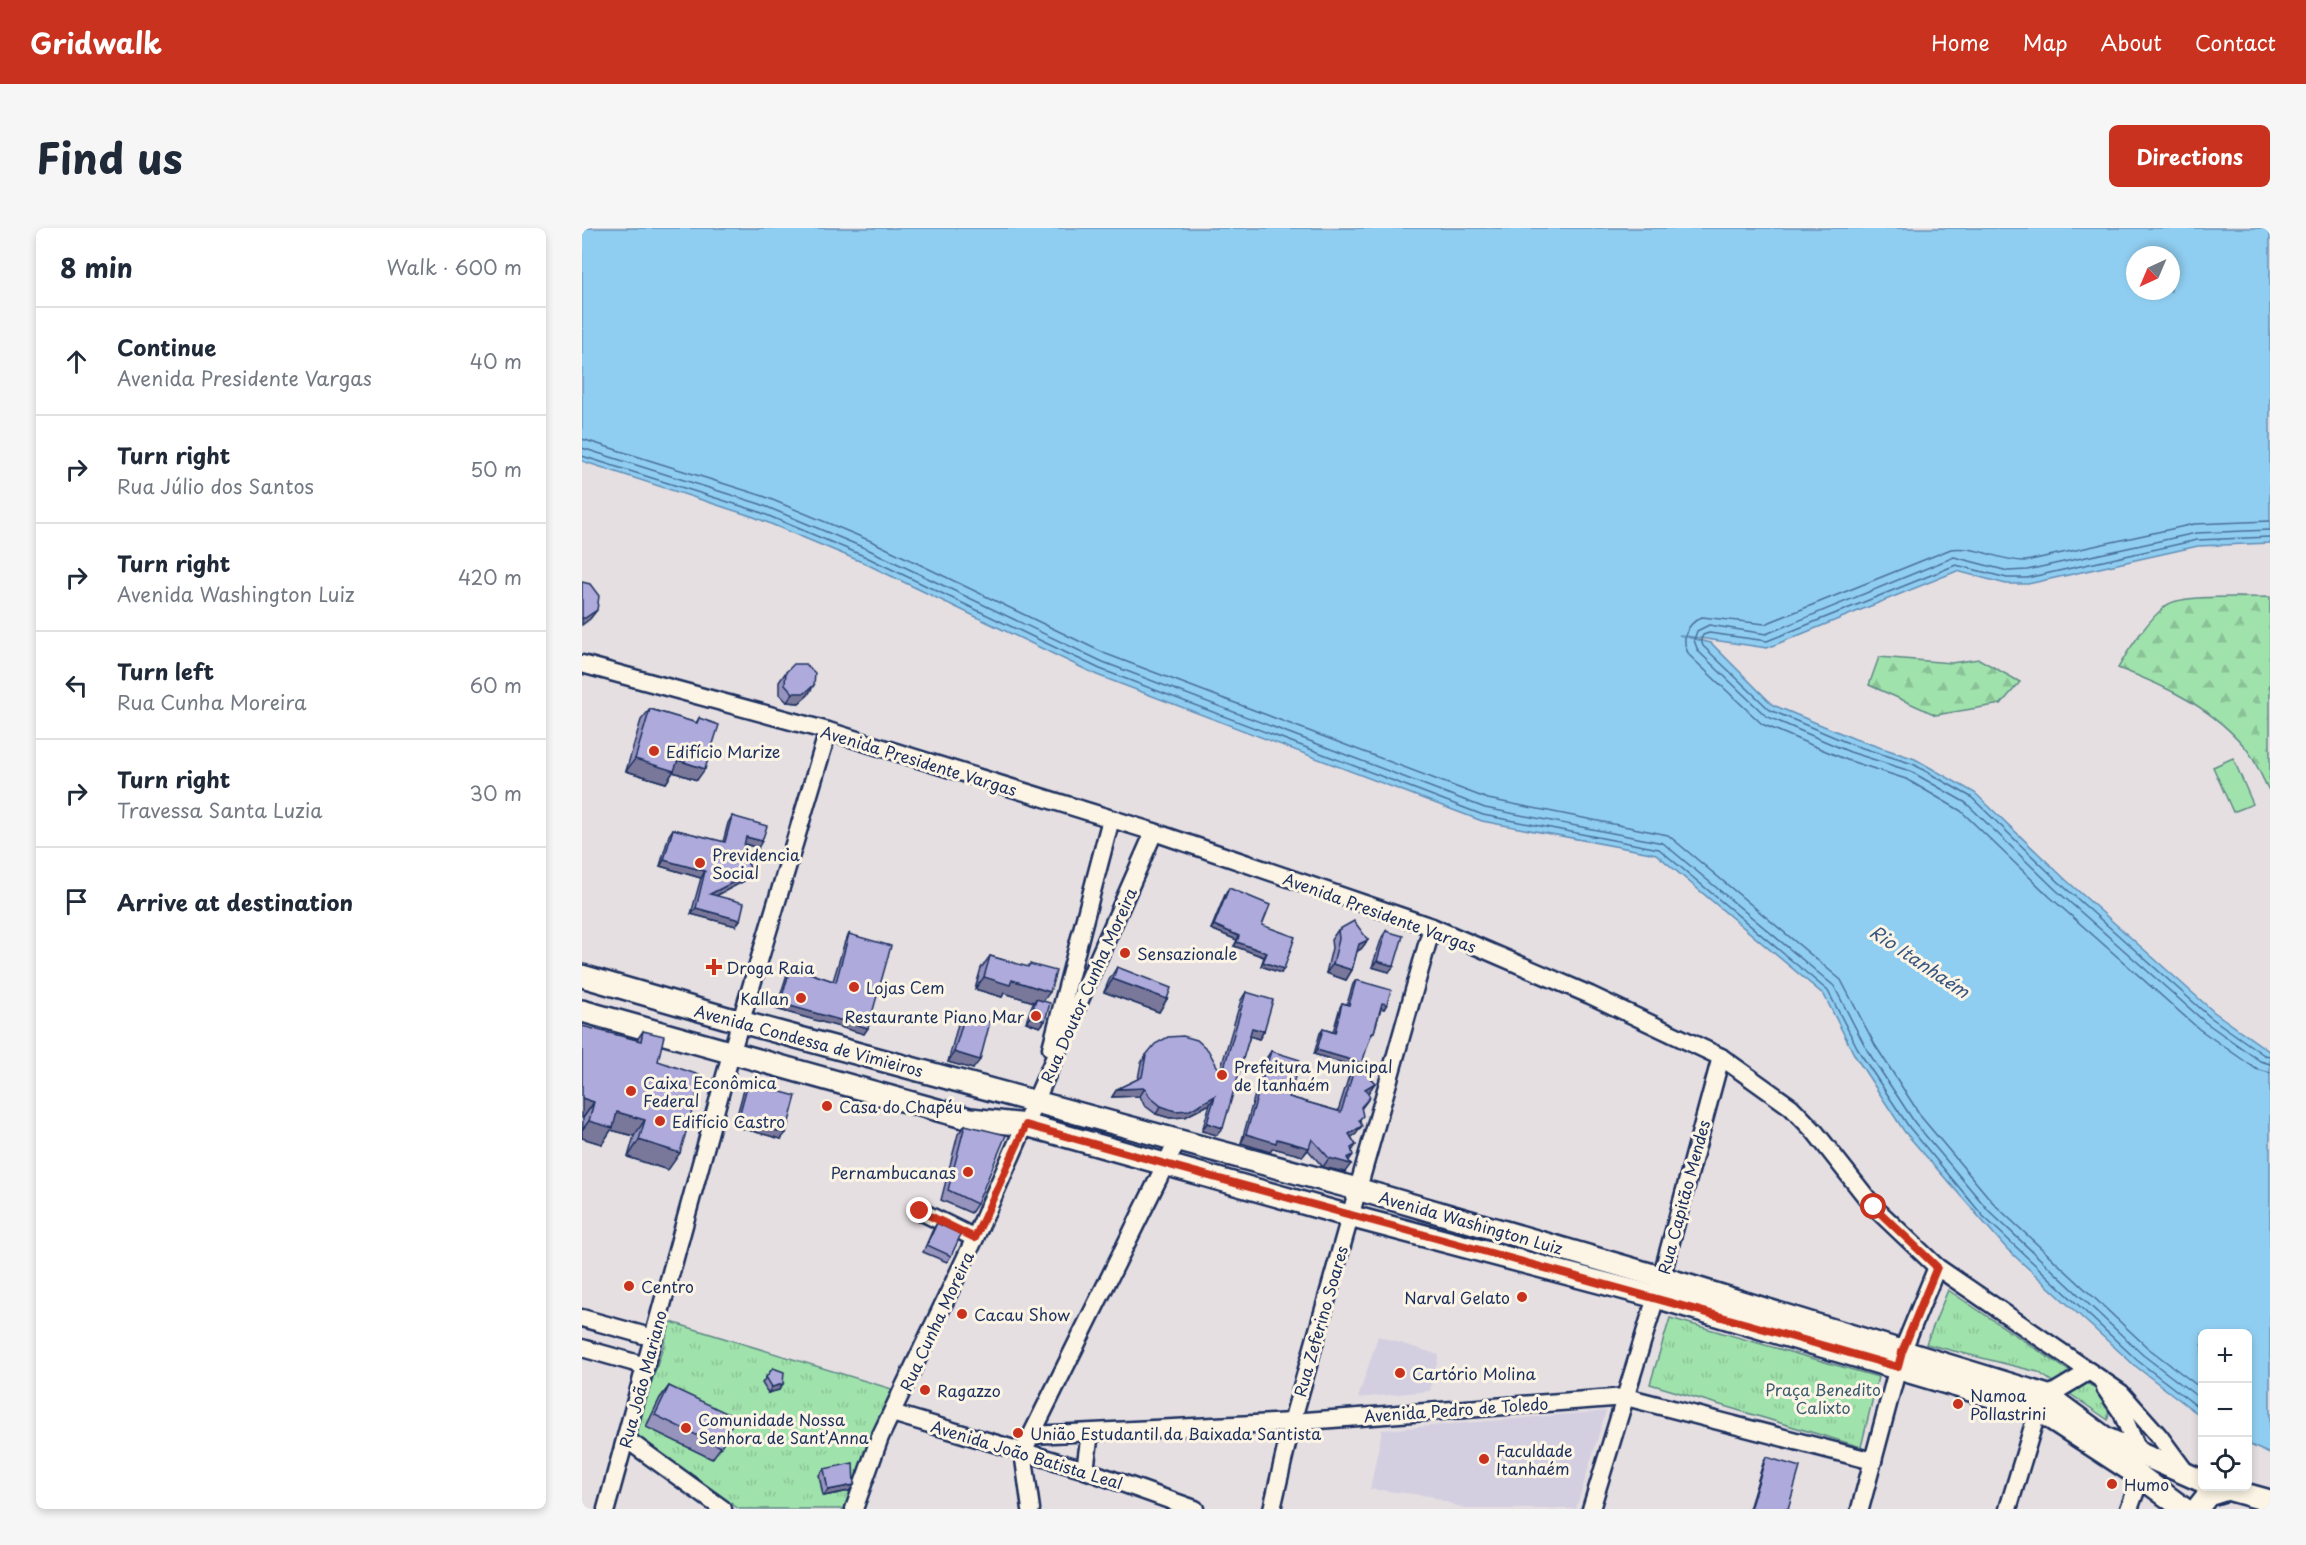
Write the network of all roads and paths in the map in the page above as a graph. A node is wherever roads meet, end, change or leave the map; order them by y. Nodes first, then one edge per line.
1 (582, 664) edge
2 (828, 731) junction
3 (1111, 819) junction
4 (1154, 832) junction
5 (1432, 927) junction
6 (582, 976) edge
7 (582, 1011) edge
8 (741, 1022) junction
9 (730, 1054) junction
10 (1721, 1057) junction
11 (1037, 1101) junction
12 (1026, 1125) junction
13 (1178, 1139) junction
14 (1165, 1164) junction
15 (1357, 1189) junction
16 (920, 1211) dead end
17 (1349, 1216) junction
18 (975, 1238) junction
19 (1937, 1267) junction
20 (1658, 1287) junction
21 (582, 1318) edge
22 (654, 1338) junction
23 (582, 1348) edge
24 (1900, 1359) junction
25 (646, 1366) junction
26 (2094, 1376) junction
27 (1626, 1397) junction
28 (2043, 1403) junction
29 (892, 1413) junction
30 (1292, 1422) junction
31 (1089, 1433) junction
32 (1032, 1435) junction
33 (626, 1439) junction
34 (1023, 1452) junction
35 (2139, 1453) junction
36 (1873, 1461) junction
37 (1085, 1470) junction
38 (2195, 1478) edge
39 (2145, 1480) junction
40 (2215, 1491) edge
41 (2232, 1491) edge
42 (2270, 1501) edge
43 (2179, 1505) edge
44 (606, 1509) edge
45 (723, 1509) edge
46 (854, 1509) edge
47 (1030, 1509) edge
48 (1195, 1509) edge
49 (1272, 1509) edge
50 (1591, 1509) edge
51 (1860, 1509) edge
52 (2008, 1509) edge
53 (2129, 1509) edge
54 (2197, 1509) edge

1 - 2 street, Avenida Presidente Vargas
2 - 3 street, Avenida Presidente Vargas
2 - 8 street, Rua João Mariano
3 - 4 street, Avenida Presidente Vargas
3 - 11 street, Rua Doutor Cunha Moreira
4 - 5 street, Avenida Presidente Vargas
4 - 11 street, Rua Doutor Cunha Moreira
5 - 10 street, Avenida Presidente Vargas
5 - 15 street, Rua Zeferino Soares
6 - 8 main road, Avenida Condessa de Vimieiros
7 - 9 main road, Avenida Condessa de Vimieiros
8 - 9 street, Rua João Mariano
8 - 11 main road, Avenida Condessa de Vimieiros
9 - 12 main road, Avenida Condessa de Vimieiros
9 - 22 street, Rua João Mariano
10 - 19 street, Avenida Presidente Vargas
10 - 20 street, Rua Capitão Mendes
11 - 12 street, Rua Cunha Moreira
11 - 13 main road, Avenida Washington Luiz
12 - 14 main road, Avenida Washington Luiz
12 - 18 street, Rua Cunha Moreira
13 - 14 street
13 - 15 main road, Avenida Washington Luiz
14 - 17 main road, Avenida Washington Luiz
14 - 32 street
15 - 17 street, Rua Zeferino Soares
15 - 20 main road, Avenida Washington Luiz
16 - 18 street
17 - 20 main road, Avenida Washington Luiz
17 - 30 street, Rua Zeferino Soares
18 - 29 street, Rua Cunha Moreira
19 - 24 street
19 - 26 street, Avenida Presidente Vargas
20 - 24 main road, Avenida Washington Luiz
20 - 27 street, Rua Capitão Mendes
21 - 22 street
22 - 25 street, Rua João Mariano
23 - 25 street
24 - 28 main road, Avenida Washington Luiz
24 - 36 street
25 - 33 street, Rua João Mariano
26 - 28 street
26 - 35 street, Avenida Presidente Vargas
26 - 38 street, Avenida Presidente Vargas
27 - 30 street, Avenida Pedro de Toledo
27 - 36 street, Avenida Pedro de Toledo
27 - 50 street, Rua Capitão Mendes
28 - 35 main road
28 - 39 main road
28 - 52 street
29 - 34 street, Avenida João Batista Leal
29 - 46 street, Rua Cunha Moreira
30 - 31 street, Avenida Pedro de Toledo
30 - 49 street, Rua Zeferino Soares
31 - 32 street, Avenida Pedro de Toledo
31 - 37 street
32 - 34 street
33 - 44 street, Rua João Mariano
33 - 45 street
34 - 37 street, Avenida João Batista Leal
34 - 47 street
35 - 38 main road
35 - 39 main road
36 - 51 street
37 - 48 street, Avenida João Batista Leal
38 - 43 main road
39 - 43 main road
39 - 53 street
40 - 54 main road
41 - 42 main road

